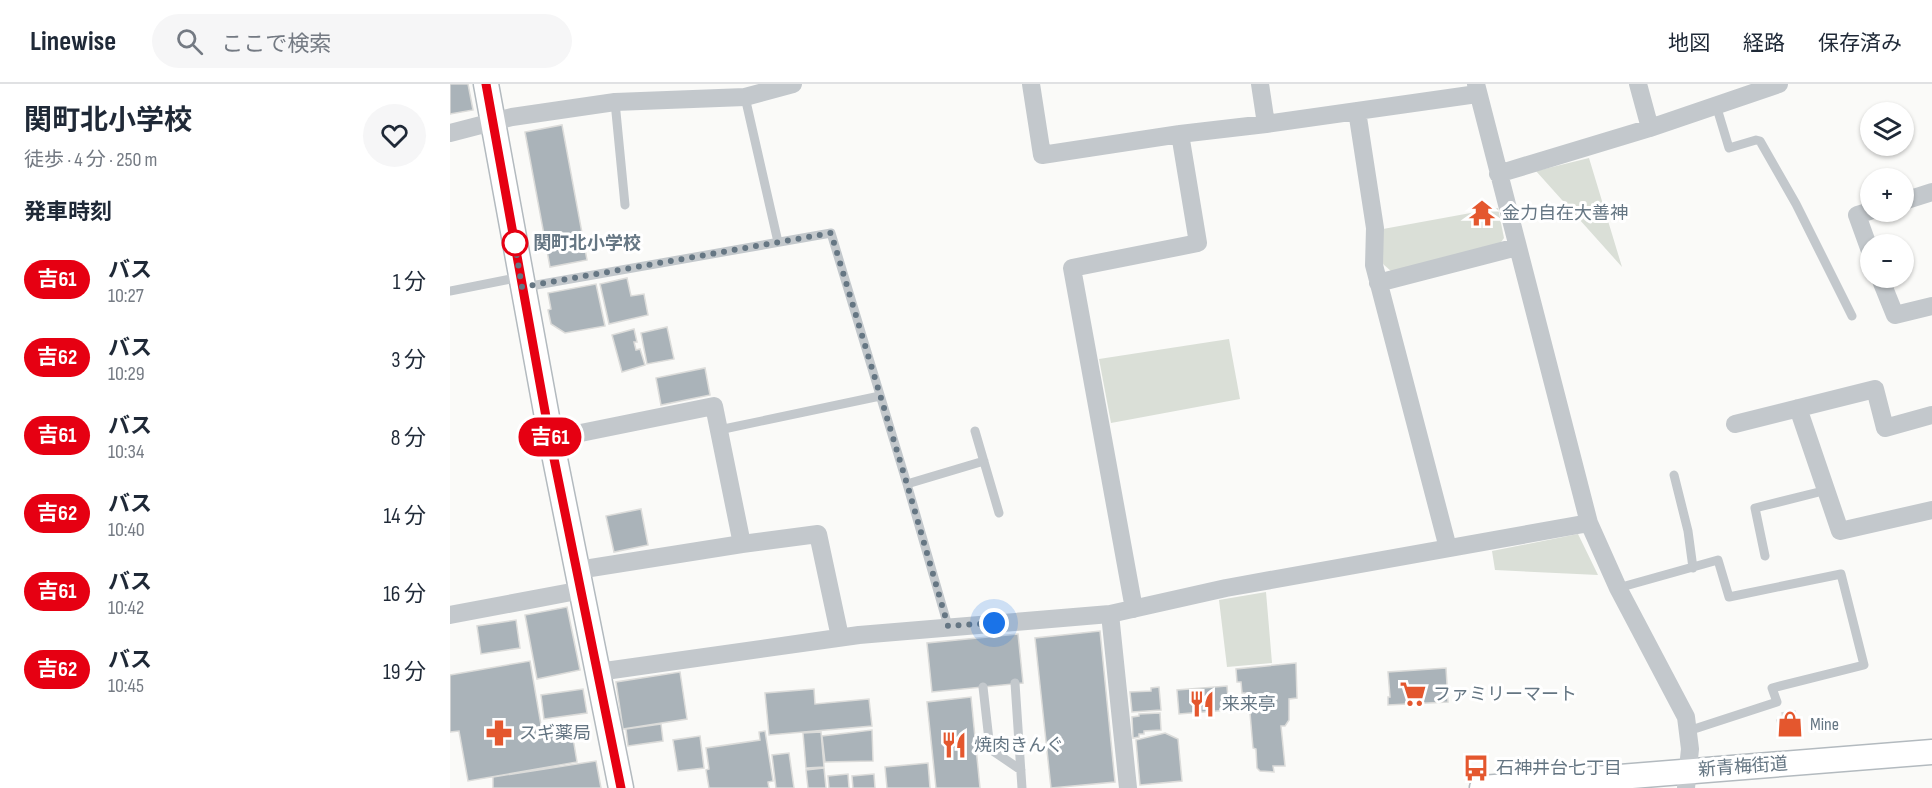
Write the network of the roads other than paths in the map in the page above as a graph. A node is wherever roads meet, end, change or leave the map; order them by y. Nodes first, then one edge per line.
1 (486, 84) edge
2 (611, 84) edge
3 (793, 84) edge
4 (1031, 84) edge
5 (1260, 84) edge
6 (1638, 84) edge
7 (1772, 85) edge
8 (1476, 89) edge
9 (703, 91) edge
10 (745, 97) junction
11 (615, 102) junction
12 (1716, 105) junction
13 (1358, 111) junction
14 (493, 122) junction
15 (1266, 124) junction
16 (1650, 128) junction
17 (450, 134) edge
18 (1180, 134) junction
19 (1498, 174) junction
20 (1932, 192) edge
21 (1914, 198) edge
22 (625, 205) dead end
23 (1860, 214) edge
24 (1864, 234) edge
25 (778, 242) junction
26 (1517, 247) junction
27 (522, 282) junction
28 (1378, 283) junction
29 (1884, 288) edge
30 (450, 291) edge
31 (1932, 306) edge
32 (1852, 316) dead end
33 (880, 396) junction
34 (1798, 408) junction
35 (1932, 415) edge
36 (1735, 424) dead end
37 (719, 430) junction
38 (975, 431) dead end
39 (550, 439) junction
40 (984, 461) junction
41 (1674, 475) dead end
42 (907, 484) junction
43 (1827, 490) junction
44 (1932, 510) edge
45 (999, 513) dead end
46 (1588, 523) junction
47 (742, 544) junction
48 (1448, 548) junction
49 (1765, 556) dead end
50 (1693, 567) junction
51 (580, 580) junction
52 (1618, 588) junction
53 (1134, 609) junction
54 (1110, 614) junction
55 (450, 615) edge
56 (948, 626) junction
57 (840, 637) junction
58 (598, 672) junction
59 (1015, 683) dead end
60 (983, 687) dead end
61 (1688, 731) junction
62 (1932, 752) edge
63 (1021, 770) junction
64 (1687, 780) edge
65 (621, 788) edge
66 (1022, 788) edge
67 (1128, 788) edge
68 (1482, 788) edge

1 - 14 street
2 - 11 street
3 - 10 street
4 - 18 street
5 - 15 street
6 - 16 street
7 - 12 street
8 - 13 street
8 - 19 street
9 - 10 street
9 - 11 street
10 - 25 lane
11 - 14 street
11 - 22 lane
12 - 16 street
12 - 32 lane
13 - 15 street
13 - 28 street
14 - 17 street
14 - 27 street
15 - 18 street
16 - 19 street
18 - 53 street
19 - 26 street
20 - 21 street
23 - 24 street
25 - 27 lane
25 - 33 lane
26 - 28 street
26 - 46 street
27 - 30 lane
27 - 39 street
28 - 48 street
29 - 31 street
33 - 37 lane
33 - 42 lane
34 - 35 street
34 - 36 street
34 - 43 street
37 - 39 street
37 - 47 street
38 - 40 lane
39 - 51 street
40 - 42 lane
40 - 45 lane
41 - 50 lane
42 - 56 lane
43 - 44 street
43 - 49 lane
46 - 48 street
46 - 52 street
47 - 51 street
47 - 57 street
48 - 53 street
50 - 52 lane
50 - 61 lane
51 - 55 street
51 - 58 street
52 - 61 street
53 - 54 street
54 - 56 street
54 - 67 street
56 - 57 street
57 - 58 street
58 - 65 street
59 - 63 lane
60 - 63 lane
61 - 64 street
62 - 64 street, 新青梅街道
63 - 66 lane
64 - 68 street, 新青梅街道

